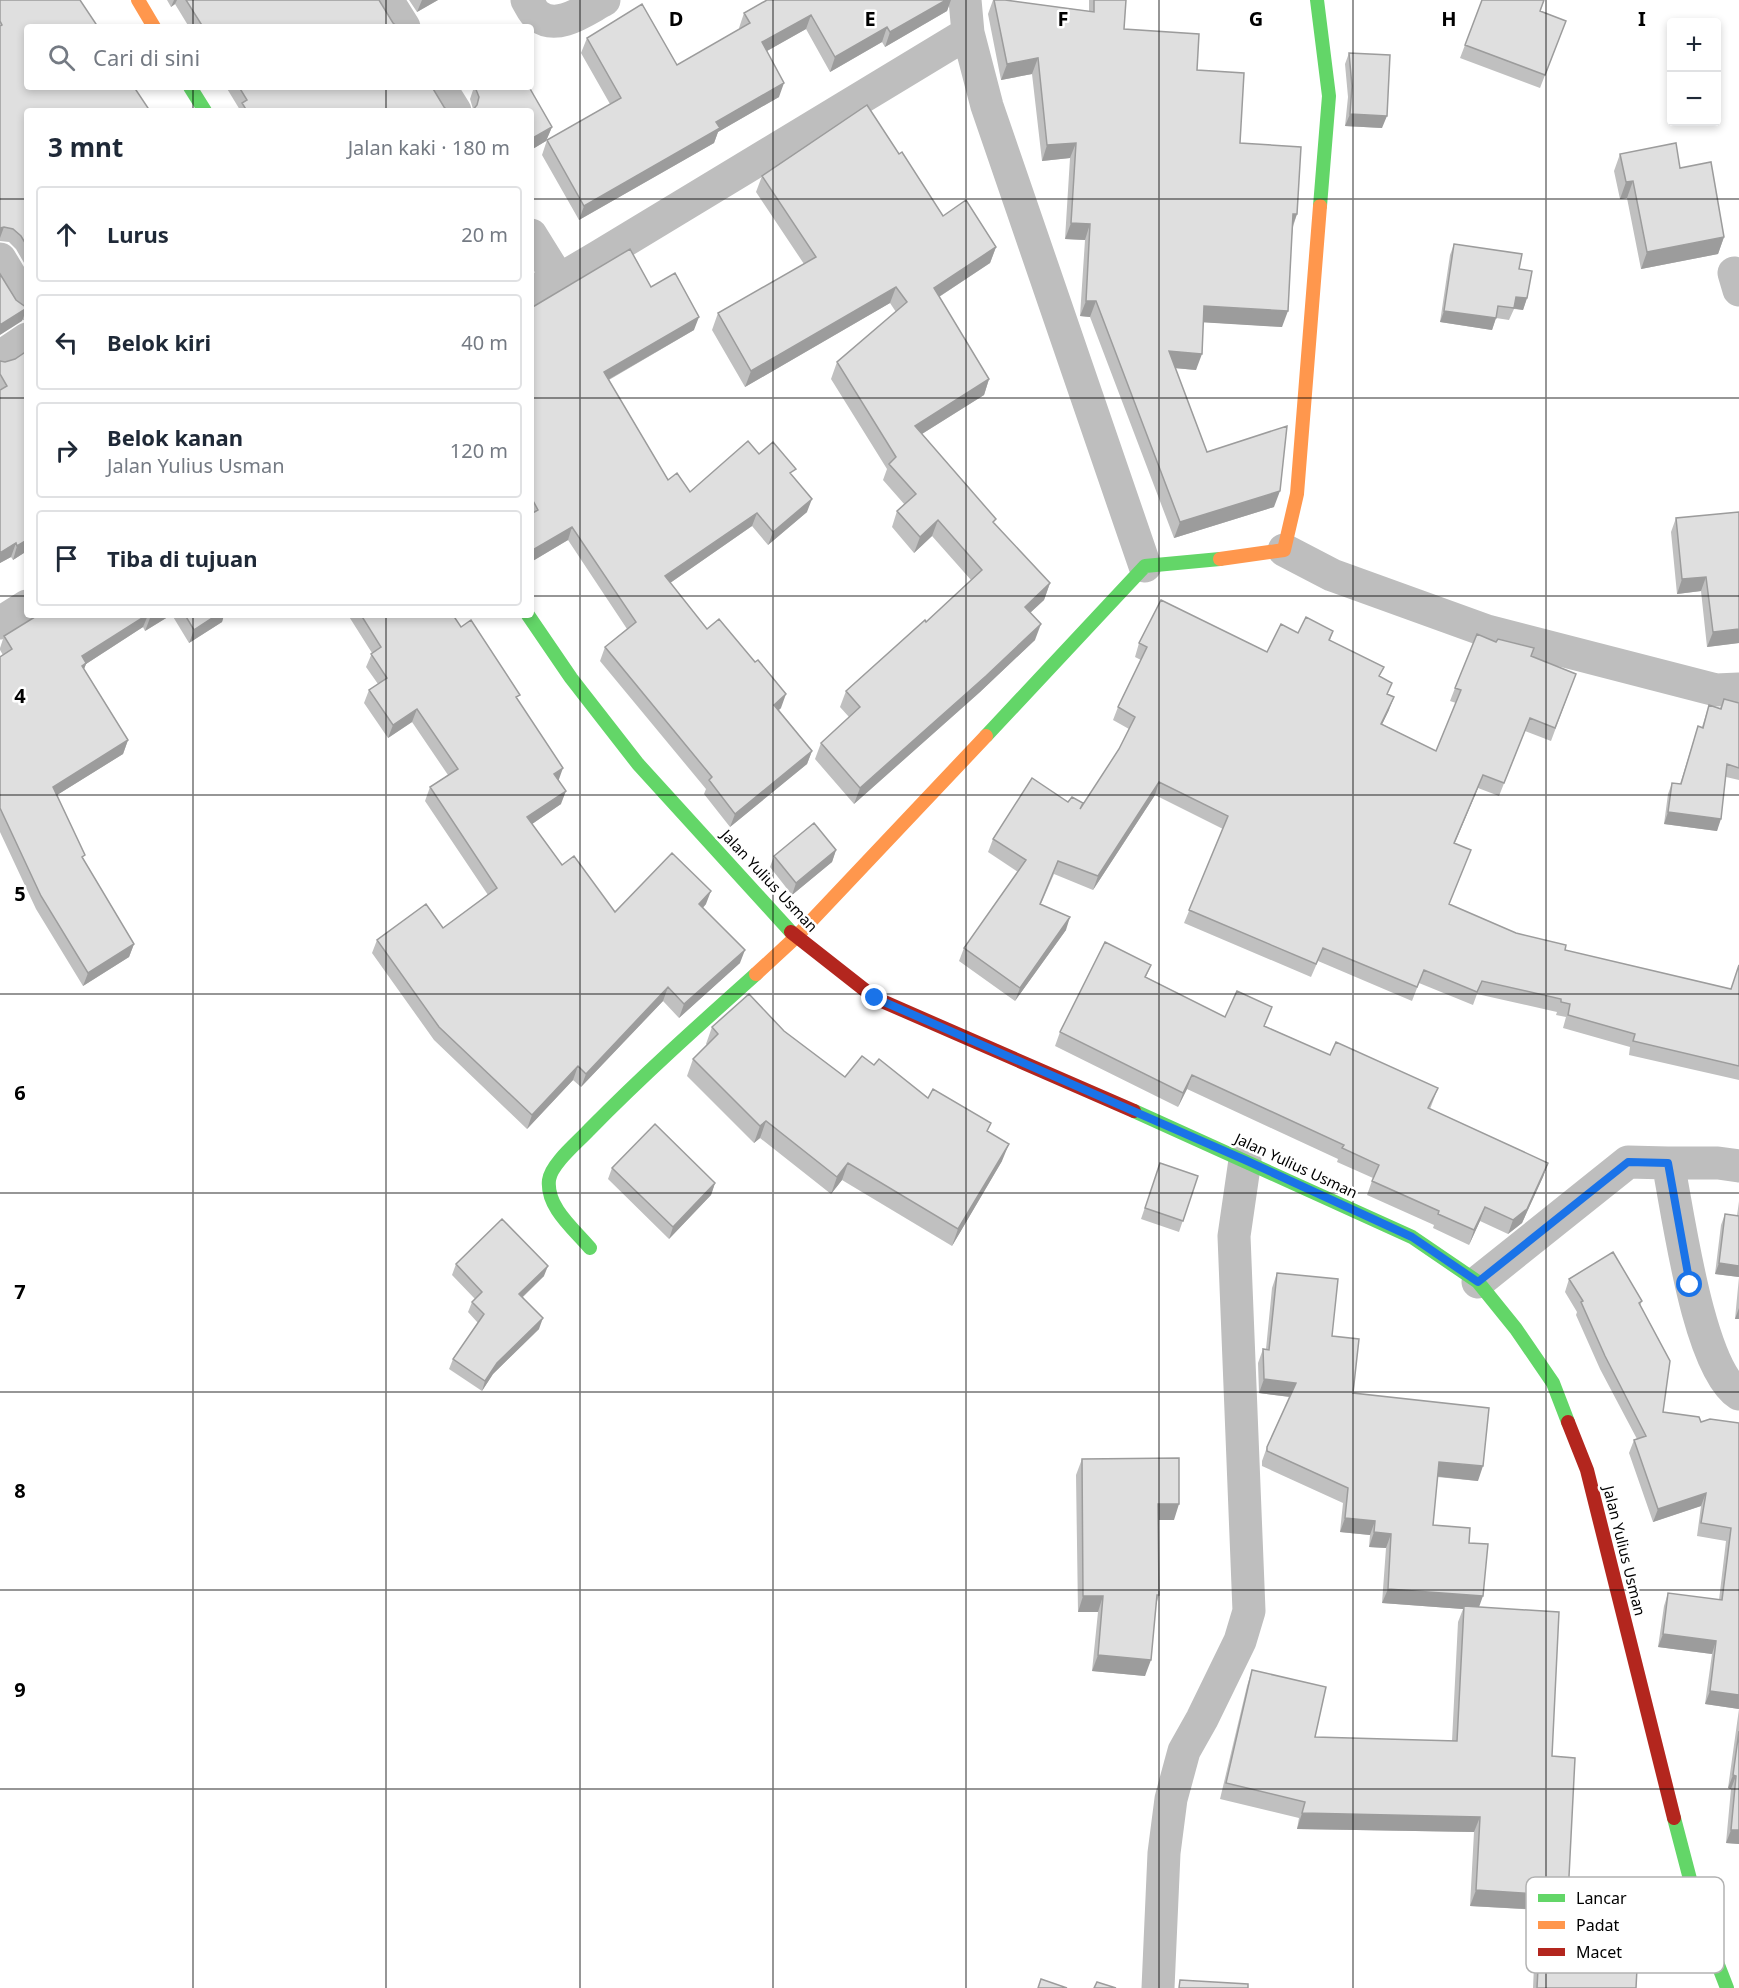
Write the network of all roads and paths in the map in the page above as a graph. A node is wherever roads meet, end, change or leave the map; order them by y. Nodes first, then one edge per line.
1 (138, 0) edge
2 (387, 0) edge
3 (527, 0) edge
4 (603, 0) edge
5 (965, 0) edge
6 (1317, 0) edge
7 (152, 24) edge
8 (402, 24) edge
9 (968, 33) junction
10 (192, 90) edge
11 (442, 90) edge
12 (203, 108) edge
13 (453, 108) edge
14 (534, 246) edge
15 (0, 259) edge
16 (545, 286) edge
17 (24, 299) edge
18 (24, 341) edge
19 (0, 357) edge
20 (1284, 550) junction
21 (1145, 566) junction
22 (24, 608) edge
23 (530, 618) edge
24 (0, 623) edge
25 (1739, 689) edge
26 (795, 937) junction
27 (1245, 1160) junction
28 (1668, 1163) junction
29 (1739, 1166) edge
30 (590, 1248) dead end
31 (1478, 1282) junction
32 (1739, 1394) edge
33 (1689, 1877) edge
34 (1721, 1973) edge
35 (1158, 1988) edge
36 (1727, 1988) edge

1 - 7 street
2 - 8 street
3 - 4 street
5 - 9 street
6 - 20 street
9 - 16 street
9 - 21 street
10 - 12 street
11 - 13 street
14 - 16 street
15 - 17 street
18 - 19 street
20 - 21 street
20 - 25 street
21 - 26 street
22 - 24 street
23 - 26 street, Jalan Yulius Usman
26 - 27 street, Jalan Yulius Usman
26 - 30 street
27 - 31 street, Jalan Yulius Usman
27 - 35 street
28 - 29 street
28 - 31 street
28 - 32 street
31 - 33 street, Jalan Yulius Usman
34 - 36 street, Jalan Yulius Usman

